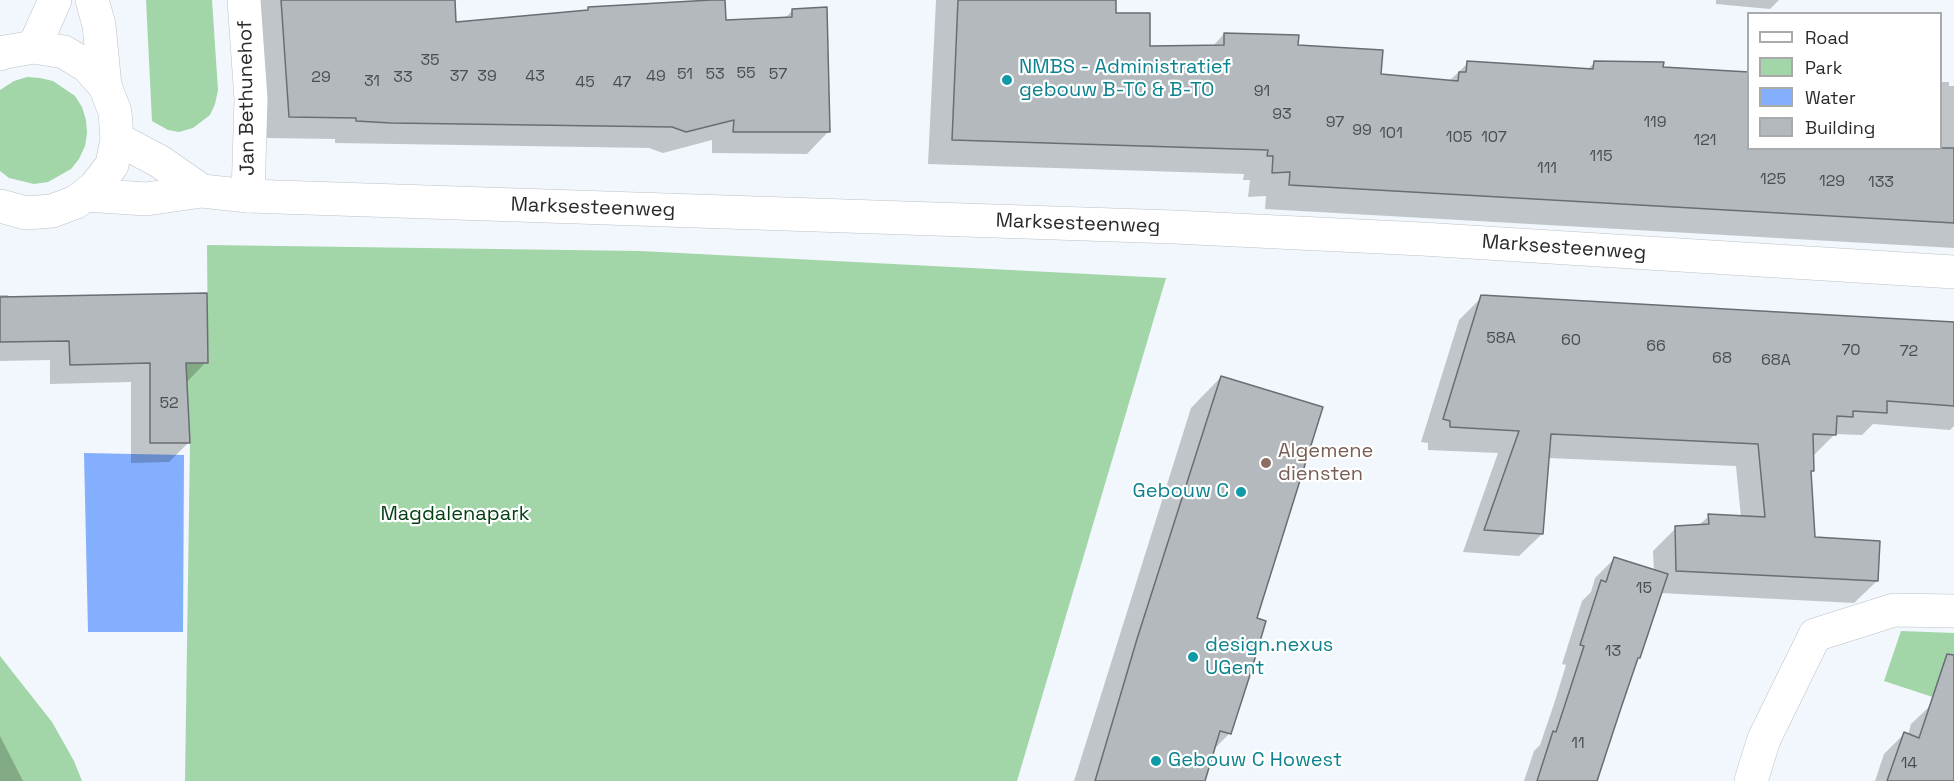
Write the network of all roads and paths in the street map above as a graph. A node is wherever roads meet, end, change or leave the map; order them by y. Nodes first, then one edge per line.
1 (56, 0) edge
2 (92, 0) edge
3 (244, 0) edge
4 (34, 46) junction
5 (0, 54) edge
6 (105, 86) junction
7 (117, 139) junction
8 (202, 190) junction
9 (86, 195) junction
10 (248, 196) junction
11 (0, 206) edge
12 (1954, 272) edge
13 (1954, 611) edge
14 (1751, 781) edge

1 - 4 street
2 - 6 street
3 - 10 street, Jan Bethunehof
4 - 5 street
4 - 6 street
6 - 7 street
7 - 8 street, Marksesteenweg
7 - 9 street
8 - 9 street, Marksesteenweg
8 - 10 street, Marksesteenweg
9 - 11 street
10 - 12 street, Marksesteenweg
13 - 14 street

